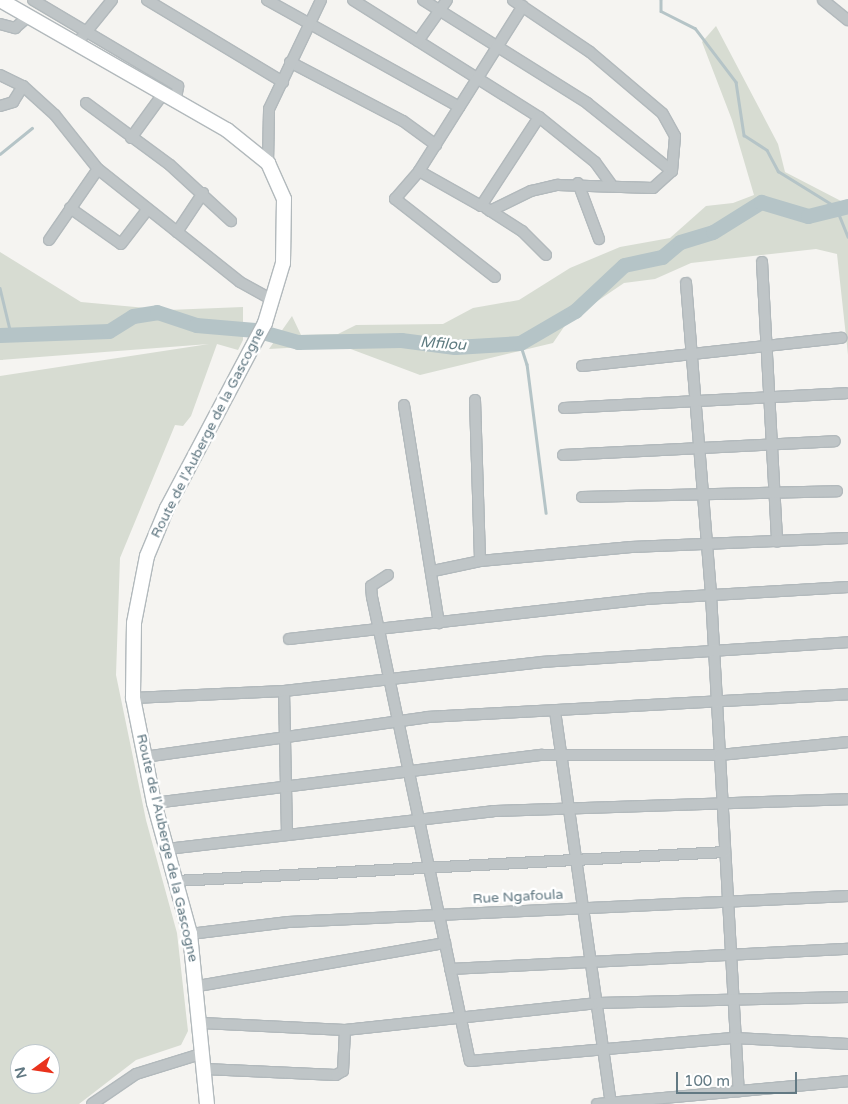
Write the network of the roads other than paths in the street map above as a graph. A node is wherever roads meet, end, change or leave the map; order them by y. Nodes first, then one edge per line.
1 (0, 0) edge
2 (33, 0) edge
3 (112, 0) edge
4 (146, 0) edge
5 (267, 0) edge
6 (321, 0) edge
7 (353, 0) edge
8 (423, 0) edge
9 (447, 0) edge
10 (513, 0) edge
11 (823, 0) edge
12 (523, 6) junction
13 (439, 11) junction
14 (28, 16) junction
15 (848, 20) edge
16 (0, 24) edge
17 (310, 24) junction
18 (87, 31) junction
19 (418, 41) junction
20 (78, 42) junction
21 (498, 45) junction
22 (130, 56) junction
23 (290, 62) junction
24 (120, 67) junction
25 (0, 74) edge
26 (164, 77) junction
27 (476, 78) junction
28 (282, 82) junction
29 (23, 86) junction
30 (160, 92) junction
31 (176, 101) junction
32 (86, 103) dead end
33 (0, 106) edge
34 (459, 107) junction
35 (539, 117) junction
36 (131, 138) junction
37 (436, 145) junction
38 (268, 163) junction
39 (98, 169) junction
40 (672, 170) junction
41 (420, 171) junction
42 (578, 183) junction
43 (611, 184) junction
44 (203, 193) junction
45 (70, 208) junction
46 (485, 208) junction
47 (147, 210) junction
48 (231, 221) dead end
49 (176, 232) junction
50 (599, 239) dead end
51 (49, 240) dead end
52 (546, 255) dead end
53 (762, 262) dead end
54 (495, 277) dead end
55 (686, 283) dead end
56 (272, 300) junction
57 (841, 338) dead end
58 (770, 343) junction
59 (694, 351) junction
60 (582, 366) dead end
61 (846, 392) dead end
62 (772, 395) junction
63 (698, 399) junction
64 (475, 400) dead end
65 (404, 405) dead end
66 (564, 408) dead end
67 (835, 441) dead end
68 (773, 444) junction
69 (700, 446) junction
70 (562, 455) dead end
71 (836, 491) dead end
72 (776, 492) junction
73 (702, 495) junction
74 (582, 497) dead end
75 (848, 538) edge
76 (777, 542) junction
77 (706, 545) junction
78 (480, 560) junction
79 (434, 571) junction
80 (388, 575) dead end
81 (848, 587) edge
82 (711, 594) junction
83 (439, 623) junction
84 (380, 629) junction
85 (289, 639) dead end
86 (848, 642) edge
87 (712, 652) junction
88 (388, 680) junction
89 (284, 691) junction
90 (848, 694) edge
91 (133, 698) junction
92 (714, 702) junction
93 (555, 711) junction
94 (396, 722) junction
95 (285, 738) junction
96 (848, 742) edge
97 (558, 754) junction
98 (720, 755) junction
99 (144, 757) junction
100 (408, 772) junction
101 (285, 785) junction
102 (848, 799) edge
103 (723, 802) junction
104 (154, 803) junction
105 (566, 809) junction
106 (418, 819) junction
107 (286, 834) junction
108 (166, 849) junction
109 (725, 852) junction
110 (574, 857) junction
111 (428, 866) junction
112 (176, 881) junction
113 (848, 896) edge
114 (726, 904) junction
115 (582, 908) junction
116 (439, 915) junction
117 (190, 934) junction
118 (445, 943) junction
119 (848, 949) edge
120 (730, 954) junction
121 (591, 960) junction
122 (450, 969) junction
123 (198, 986) junction
124 (732, 997) junction
125 (848, 997) edge
126 (598, 1003) junction
127 (461, 1017) junction
128 (202, 1023) junction
129 (346, 1030) junction
130 (735, 1038) junction
131 (848, 1044) edge
132 (606, 1051) junction
133 (204, 1053) junction
134 (205, 1069) junction
135 (848, 1081) edge
136 (739, 1091) junction
137 (612, 1103) edge
138 (92, 1104) edge
139 (207, 1104) edge
140 (597, 1104) edge

1 - 14 street, Route de l'Auberge de la Gascogne
2 - 18 street
3 - 18 street
4 - 28 street
5 - 17 street
6 - 17 street
7 - 19 street
8 - 13 street
9 - 13 street
10 - 12 street
11 - 15 street
12 - 21 street
12 - 40 street
13 - 19 street
13 - 21 street
14 - 16 street
14 - 20 street, Route de l'Auberge de la Gascogne
17 - 23 street
17 - 34 street
18 - 20 street
18 - 22 street
19 - 27 street
20 - 24 street, Route de l'Auberge de la Gascogne
21 - 27 street
21 - 40 street
22 - 24 street
22 - 26 street
23 - 28 street
23 - 37 street
24 - 30 street, Route de l'Auberge de la Gascogne
25 - 29 street
26 - 30 street
26 - 31 street
27 - 34 street
27 - 35 street
28 - 38 street
29 - 33 street
29 - 39 street
30 - 31 street, Route de l'Auberge de la Gascogne
30 - 36 street
31 - 38 street, Route de l'Auberge de la Gascogne
32 - 36 street
34 - 37 street
35 - 43 street
35 - 46 street
36 - 44 street
37 - 41 street
38 - 56 street, Route de l'Auberge de la Gascogne
39 - 45 street
39 - 47 street
40 - 43 street
41 - 46 street
41 - 54 street
42 - 43 street
42 - 46 street
42 - 50 street
44 - 48 street
44 - 49 street
45 - 47 street
45 - 51 street
46 - 52 street
47 - 49 street
49 - 56 street
53 - 58 street
55 - 59 street
56 - 91 street, Route de l'Auberge de la Gascogne
57 - 58 street
58 - 59 street
58 - 62 street
59 - 60 street
59 - 63 street
61 - 62 street
62 - 63 street
62 - 68 street
63 - 66 street
63 - 69 street
64 - 78 street
65 - 79 street
67 - 68 street
68 - 69 street
68 - 72 street
69 - 70 street
69 - 73 street
71 - 72 street
72 - 73 street
72 - 76 street
73 - 74 street
73 - 77 street
75 - 76 street
76 - 77 street
77 - 78 street
77 - 82 street
78 - 79 street
79 - 83 street
80 - 84 street
81 - 82 street
82 - 83 street
82 - 87 street
83 - 84 street
84 - 85 street
84 - 88 street
86 - 87 street
87 - 88 street
87 - 92 street
88 - 89 street
88 - 94 street
89 - 91 street
89 - 95 street
90 - 92 street
91 - 99 street, Route de l'Auberge de la Gascogne
92 - 93 street
92 - 98 street
93 - 94 street
93 - 97 street
94 - 95 street
94 - 100 street
95 - 99 street
95 - 101 street
96 - 98 street
97 - 98 street
97 - 100 street
97 - 105 street
98 - 103 street
99 - 104 street, Route de l'Auberge de la Gascogne
100 - 101 street
100 - 106 street
101 - 104 street
101 - 107 street
102 - 103 street
103 - 105 street
103 - 109 street
104 - 108 street, Route de l'Auberge de la Gascogne
105 - 106 street
105 - 110 street
106 - 107 street
106 - 111 street
107 - 108 street
108 - 112 street, Route de l'Auberge de la Gascogne
109 - 110 street
109 - 114 street
110 - 111 street
110 - 115 street
111 - 112 street
111 - 116 street
112 - 117 street, Route de l'Auberge de la Gascogne
113 - 114 street, Rue Ngafoula
114 - 115 street, Rue Ngafoula
114 - 120 street
115 - 116 street, Rue Ngafoula
115 - 121 street
116 - 117 street, Rue Ngafoula
116 - 118 street
117 - 123 street, Route de l'Auberge de la Gascogne
118 - 122 street
118 - 123 street
119 - 120 street
120 - 121 street
120 - 124 street
121 - 122 street
121 - 126 street
122 - 127 street
123 - 128 street, Route de l'Auberge de la Gascogne
124 - 125 street
124 - 126 street
124 - 130 street
126 - 127 street
126 - 132 street
127 - 129 street
127 - 132 street
128 - 129 street
128 - 133 street, Route de l'Auberge de la Gascogne
129 - 134 street
130 - 131 street
130 - 132 street
130 - 136 street
132 - 137 street
133 - 134 street, Route de l'Auberge de la Gascogne
133 - 138 street
134 - 139 street, Route de l'Auberge de la Gascogne
135 - 136 street
136 - 137 street
137 - 140 street

